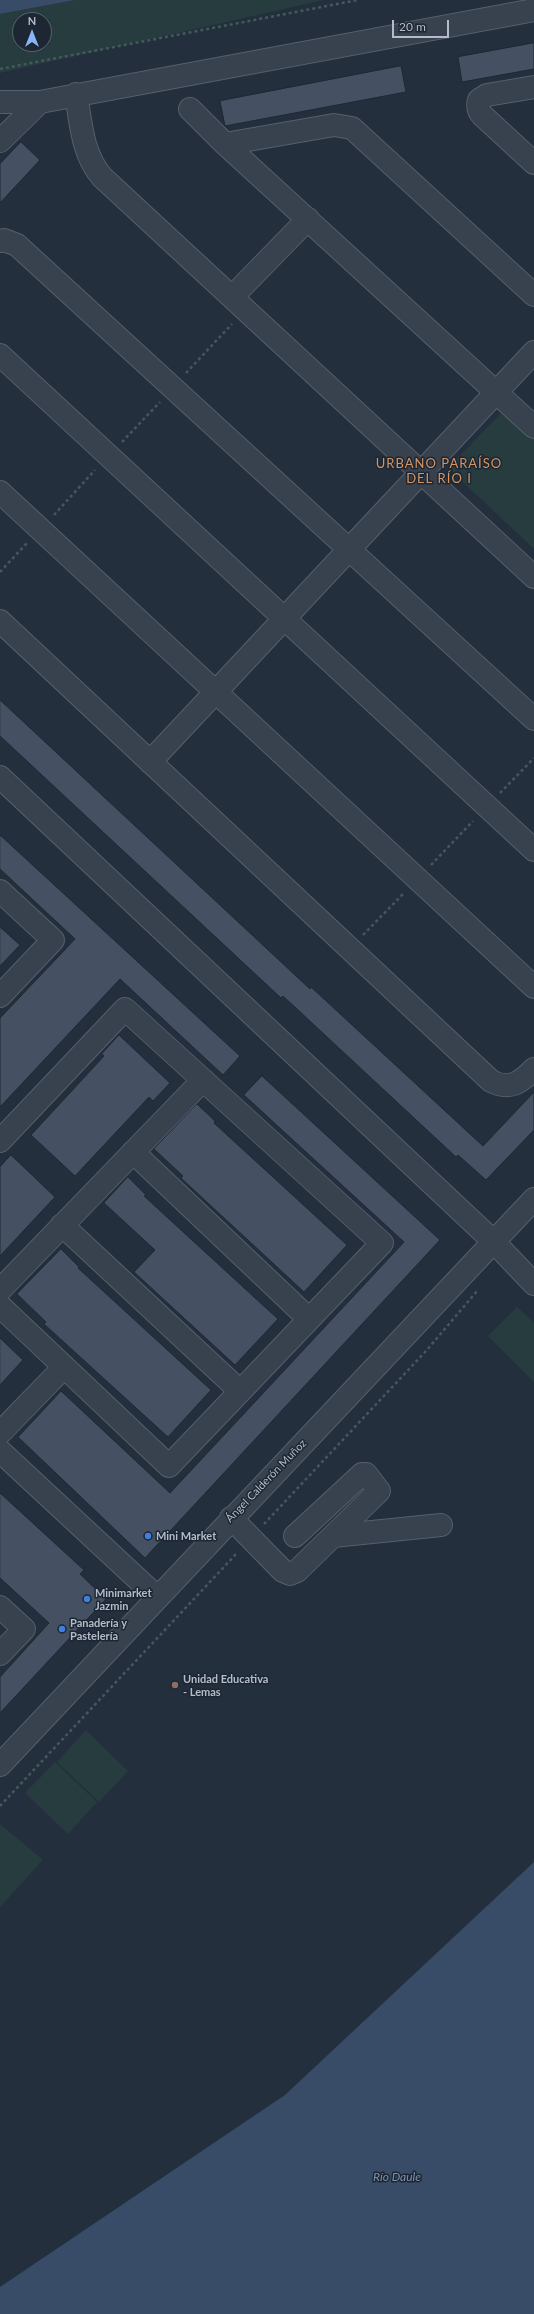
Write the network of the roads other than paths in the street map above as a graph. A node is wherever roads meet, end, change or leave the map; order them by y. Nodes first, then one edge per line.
1 (534, 10) edge
2 (534, 87) edge
3 (76, 94) junction
4 (0, 102) edge
5 (40, 102) junction
6 (190, 109) dead end
7 (0, 141) edge
8 (225, 144) junction
9 (534, 163) edge
10 (308, 219) junction
11 (0, 240) edge
12 (534, 296) edge
13 (232, 297) junction
14 (534, 352) edge
15 (0, 355) edge
16 (496, 392) junction
17 (534, 427) edge
18 (421, 472) junction
19 (0, 492) edge
20 (349, 549) junction
21 (534, 577) edge
22 (284, 618) junction
23 (0, 621) edge
24 (216, 692) junction
25 (534, 719) edge
26 (150, 762) junction
27 (0, 777) edge
28 (534, 850) edge
29 (0, 891) edge
30 (534, 987) edge
31 (0, 996) edge
32 (534, 1068) edge
33 (203, 1080) junction
34 (0, 1141) edge
35 (132, 1152) junction
36 (534, 1199) edge
37 (62, 1225) junction
38 (494, 1242) junction
39 (534, 1284) edge
40 (0, 1290) edge
41 (0, 1306) edge
42 (309, 1319) junction
43 (64, 1367) junction
44 (240, 1391) junction
45 (0, 1433) edge
46 (0, 1451) edge
47 (232, 1518) junction
48 (441, 1525) dead end
49 (295, 1536) dead end
50 (333, 1536) junction
51 (157, 1597) junction
52 (0, 1607) edge
53 (0, 1654) edge
54 (0, 1765) edge

1 - 3 street
2 - 9 street
3 - 5 street
3 - 13 street
4 - 5 street
5 - 7 street
6 - 8 street
8 - 10 street
8 - 12 street
10 - 13 street
10 - 16 street
11 - 20 street
13 - 18 street
14 - 16 street
15 - 22 street
16 - 17 street
16 - 18 street
18 - 20 street
18 - 21 street
19 - 24 street
20 - 22 street
20 - 25 street
22 - 24 street
22 - 28 street
23 - 26 street
24 - 26 street
24 - 30 street
26 - 32 street
27 - 38 street
29 - 31 street
33 - 34 street
33 - 35 street
33 - 42 street
35 - 37 street
35 - 42 street
36 - 38 street, Ángel Calderón Muñoz
37 - 40 street
37 - 44 street
38 - 39 street
38 - 47 street, Ángel Calderón Muñoz
41 - 43 street
42 - 44 street
43 - 44 street
43 - 45 street
46 - 51 street
47 - 50 street
47 - 51 street, Ángel Calderón Muñoz
48 - 50 street
49 - 50 street
51 - 54 street, Ángel Calderón Muñoz
52 - 53 street

